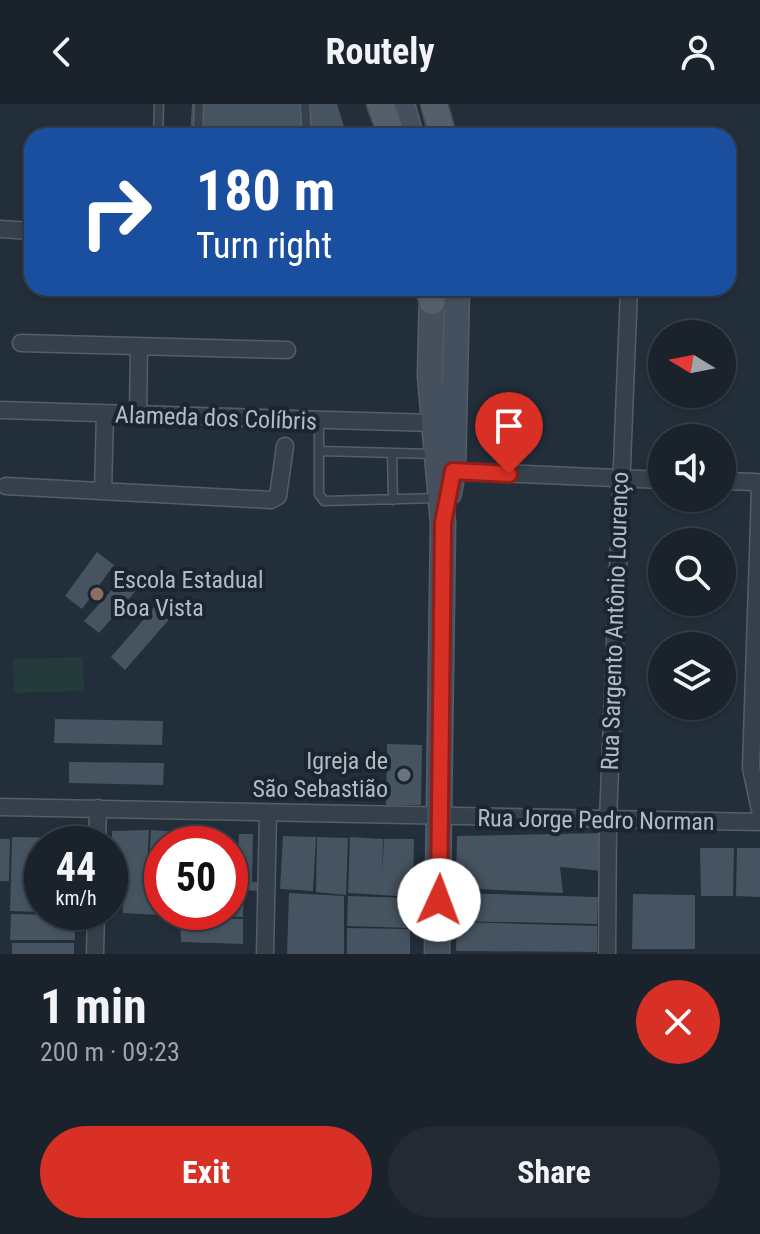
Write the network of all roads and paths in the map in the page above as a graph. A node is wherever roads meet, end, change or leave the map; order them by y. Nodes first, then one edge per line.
1 (159, 104) edge
2 (199, 104) edge
3 (305, 104) edge
4 (380, 104) edge
5 (402, 104) edge
6 (420, 104) edge
7 (434, 104) edge
8 (158, 128) edge
9 (198, 128) edge
10 (306, 128) edge
11 (389, 128) edge
12 (409, 128) edge
13 (428, 128) edge
14 (441, 128) edge
15 (0, 229) edge
16 (24, 230) edge
17 (431, 296) edge
18 (456, 296) edge
19 (629, 296) edge
20 (21, 343) dead end
21 (139, 346) junction
22 (287, 350) dead end
23 (0, 410) edge
24 (105, 414) junction
25 (138, 414) junction
26 (319, 422) junction
27 (432, 423) junction
28 (285, 446) dead end
29 (319, 451) junction
30 (392, 453) junction
31 (444, 463) junction
32 (620, 478) junction
33 (648, 479) edge
34 (736, 481) edge
35 (6, 486) dead end
36 (103, 491) junction
37 (440, 498) junction
38 (393, 500) junction
39 (443, 523) junction
40 (0, 807) edge
41 (98, 808) junction
42 (760, 810) edge
43 (268, 813) junction
44 (441, 818) junction
45 (608, 821) junction
46 (760, 822) edge
47 (98, 826) edge
48 (96, 930) edge
49 (95, 954) edge
50 (265, 954) edge
51 (437, 954) edge
52 (607, 954) edge

1 - 8 lane
2 - 9 lane
3 - 10 lane
4 - 11 main road
5 - 12 main road
6 - 13 main road
7 - 14 main road
15 - 16 street
17 - 27 main road
18 - 31 main road
19 - 32 street, Rua Sargento Antônio Lourenço
20 - 21 street
21 - 22 street
21 - 25 street
23 - 24 street, Alameda dos Colíbris
24 - 25 street, Alameda dos Colíbris
24 - 36 street
25 - 26 street, Alameda dos Colíbris
26 - 27 street, Alameda dos Colíbris
26 - 29 lane
27 - 31 main road
28 - 36 street
29 - 30 lane
29 - 38 lane
30 - 31 lane
30 - 38 lane
31 - 32 street
31 - 37 main road
31 - 39 main road
32 - 33 street
32 - 45 street, Rua Sargento Antônio Lourenço
34 - 42 street
35 - 36 street
37 - 38 lane
37 - 39 main road
39 - 44 main road
40 - 41 street, Rua Jorge Pedro Norman
41 - 43 street, Rua Jorge Pedro Norman
41 - 47 street
43 - 44 street, Rua Jorge Pedro Norman
43 - 50 street
44 - 45 street, Rua Jorge Pedro Norman
44 - 51 main road
45 - 46 street, Rua Jorge Pedro Norman
45 - 52 street, Rua Sargento Antônio Lourenço
48 - 49 street

